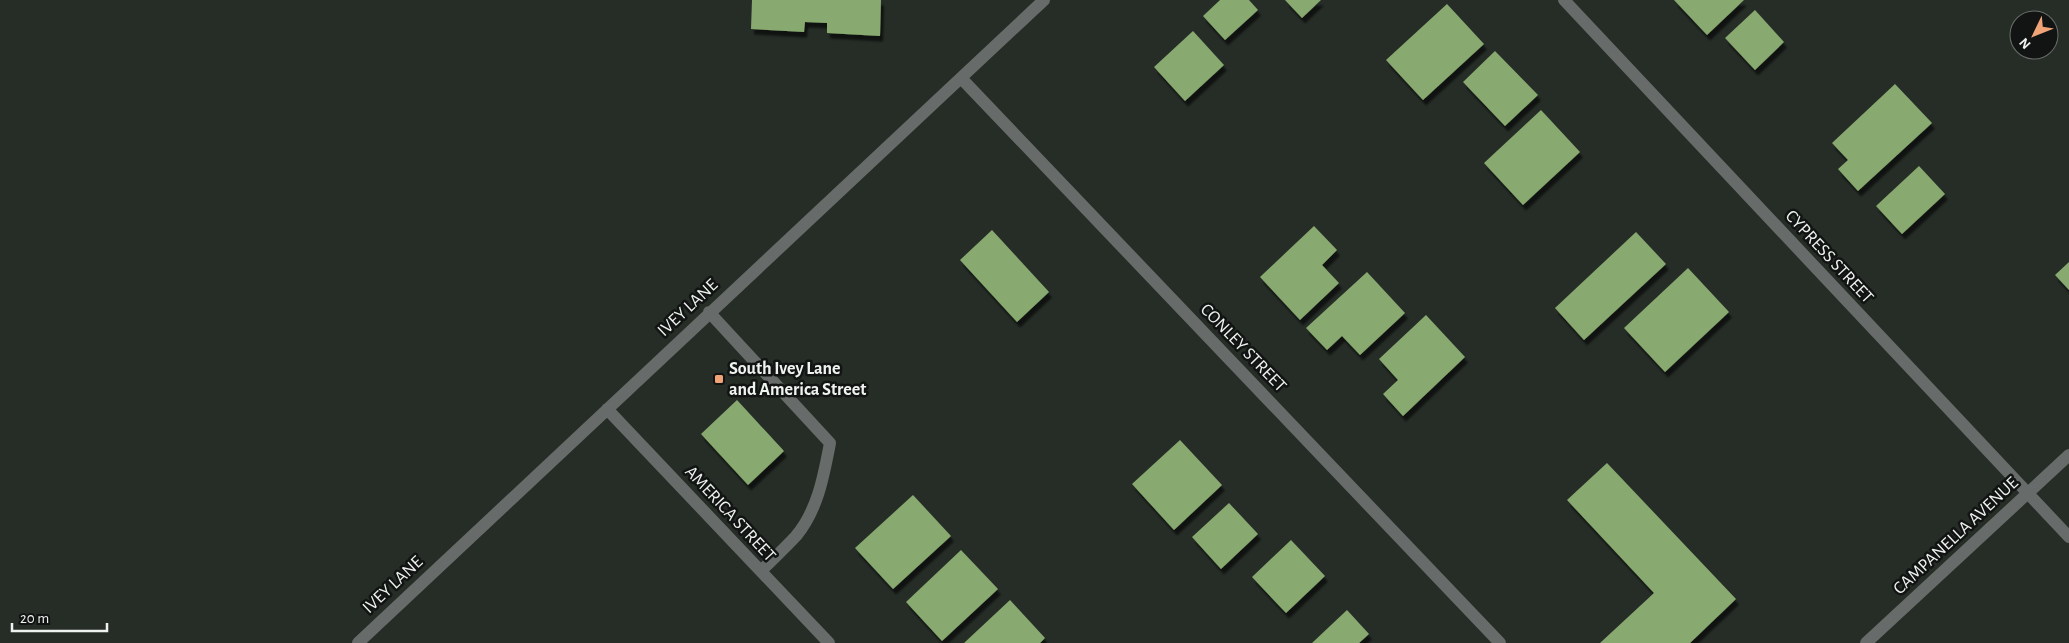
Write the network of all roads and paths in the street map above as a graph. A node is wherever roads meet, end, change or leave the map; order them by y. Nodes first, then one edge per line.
1 (1044, 0) edge
2 (1564, 0) edge
3 (961, 78) junction
4 (710, 312) junction
5 (607, 409) junction
6 (2069, 455) edge
7 (2028, 493) junction
8 (2069, 537) edge
9 (761, 571) junction
10 (358, 643) edge
11 (829, 643) edge
12 (1500, 643) edge
13 (1866, 643) edge

1 - 3 street, IVEY LANE
2 - 7 street, CYPRESS STREET
3 - 4 street, IVEY LANE
3 - 12 street, CONLEY STREET
4 - 5 street, IVEY LANE
4 - 9 street
5 - 9 street, AMERICA STREET
5 - 10 street, IVEY LANE
6 - 7 street, CAMPANELLA AVENUE
7 - 8 street, CYPRESS STREET
7 - 13 street, CAMPANELLA AVENUE
9 - 11 street, AMERICA STREET

